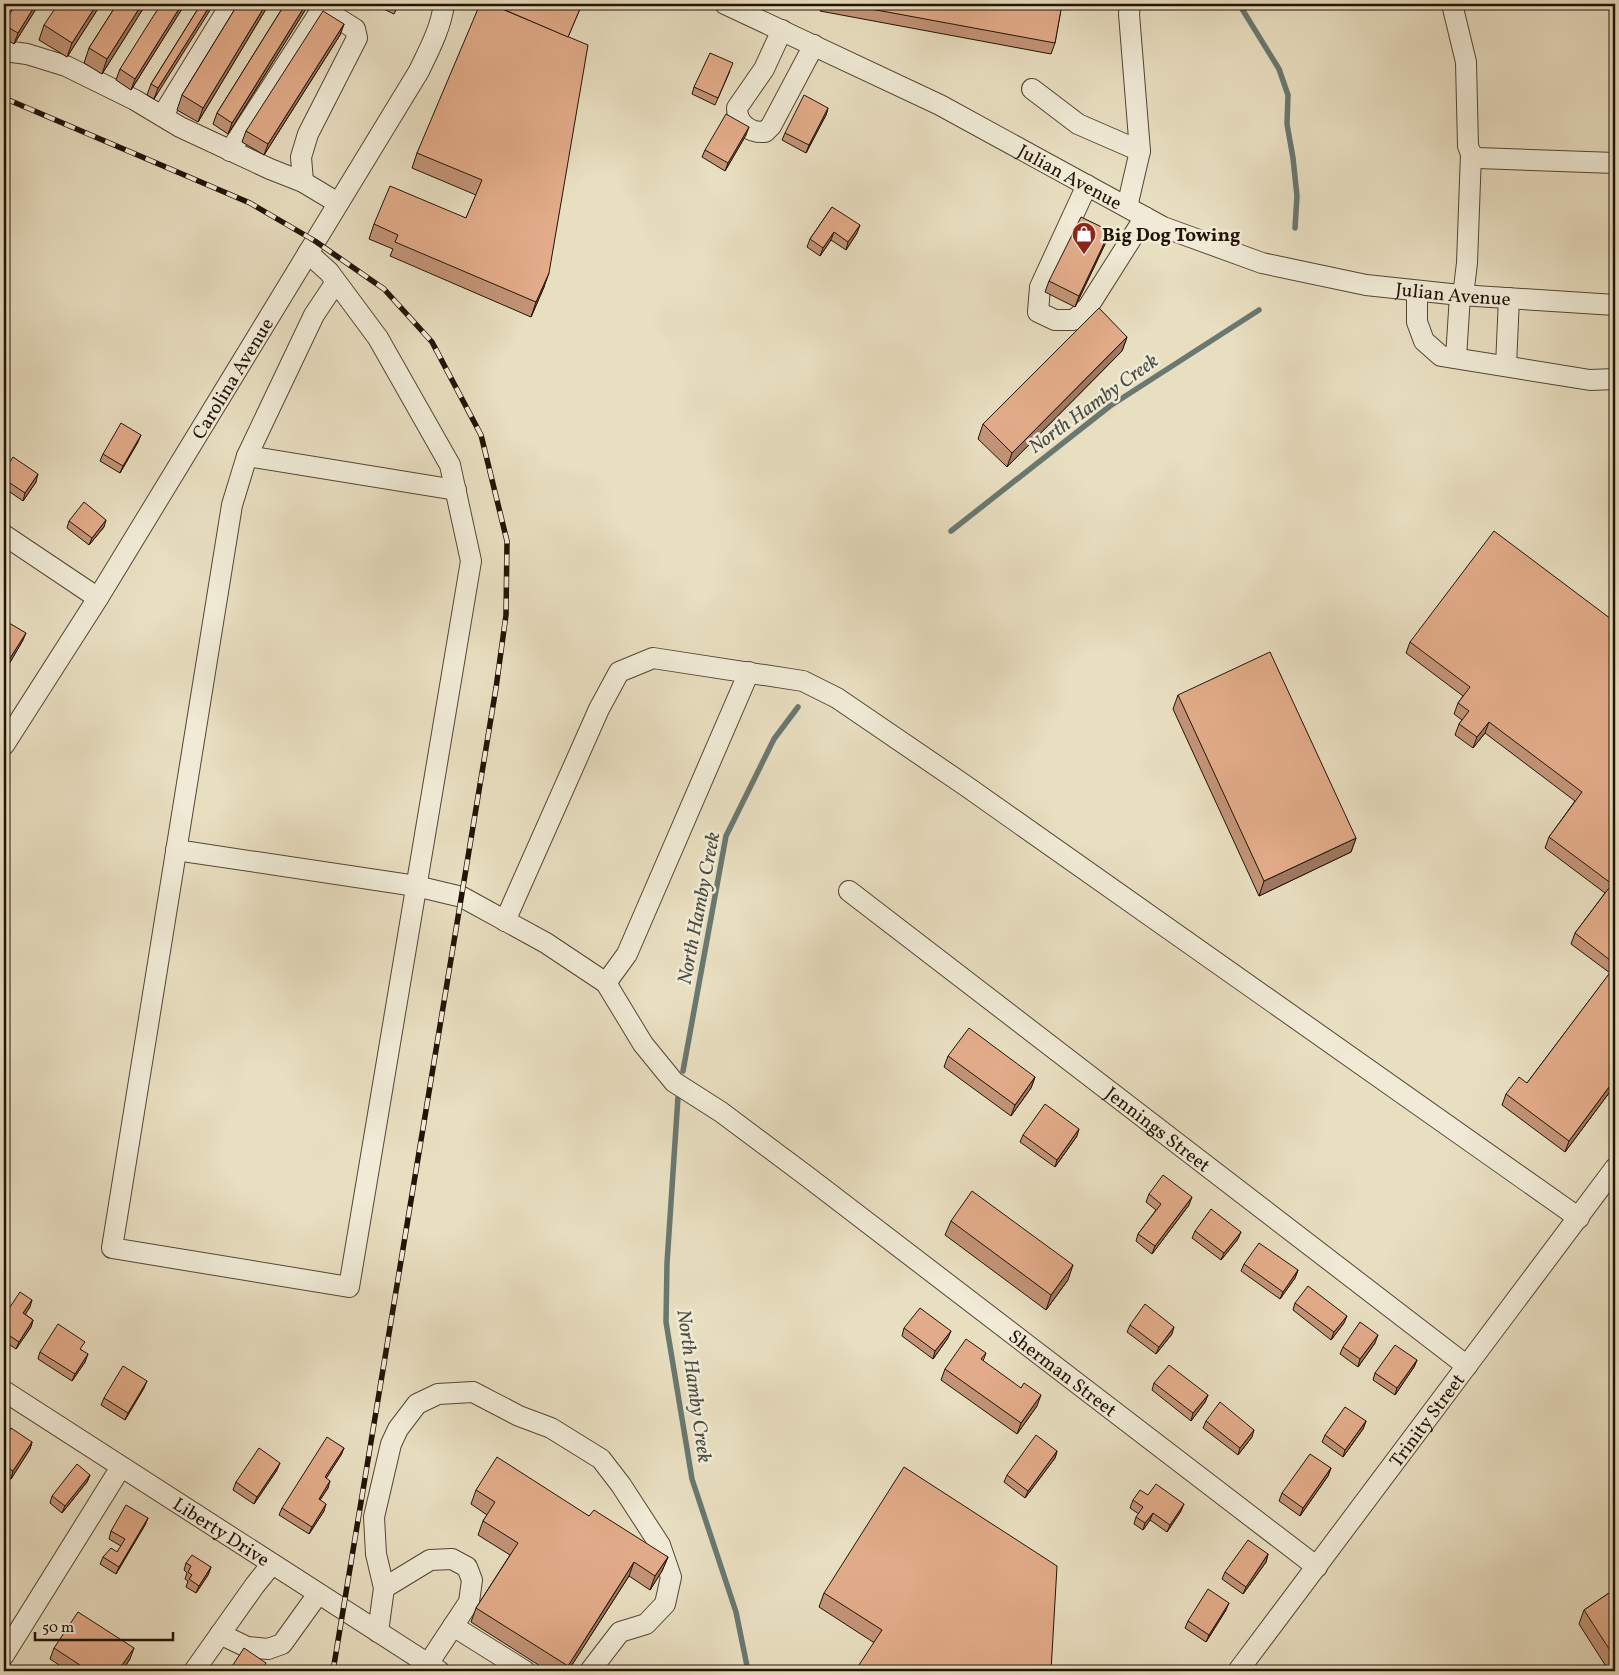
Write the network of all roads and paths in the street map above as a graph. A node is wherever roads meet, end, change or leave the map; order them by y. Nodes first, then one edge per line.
1 (13, 4) edge
2 (232, 4) edge
3 (326, 4) edge
4 (444, 4) edge
5 (725, 4) edge
6 (1130, 4) edge
7 (1452, 4) edge
8 (4, 18) edge
9 (782, 30) junction
10 (814, 45) junction
11 (4, 47) edge
12 (1032, 89) dead end
13 (162, 116) junction
14 (230, 151) junction
15 (1140, 151) junction
16 (1471, 154) junction
17 (1615, 163) edge
18 (303, 182) junction
19 (1087, 185) junction
20 (338, 203) junction
21 (1127, 207) junction
22 (1145, 217) junction
23 (308, 253) junction
24 (336, 282) junction
25 (1417, 291) junction
26 (1461, 295) junction
27 (1509, 298) junction
28 (1615, 305) edge
29 (1456, 358) junction
30 (1506, 366) junction
31 (1615, 379) edge
32 (247, 456) junction
33 (456, 490) junction
34 (4, 535) edge
35 (98, 598) junction
36 (749, 672) junction
37 (4, 745) edge
38 (176, 850) junction
39 (416, 886) junction
40 (849, 891) dead end
41 (505, 921) junction
42 (606, 983) junction
43 (1615, 1168) edge
44 (1579, 1218) junction
45 (1468, 1366) junction
46 (4, 1391) edge
47 (121, 1467) junction
48 (272, 1564) junction
49 (1317, 1567) junction
50 (384, 1588) junction
51 (318, 1594) junction
52 (453, 1626) junction
53 (378, 1632) junction
54 (220, 1634) junction
55 (4, 1655) edge
56 (434, 1668) edge
57 (194, 1671) edge
58 (525, 1671) edge
59 (590, 1671) edge
60 (1238, 1671) edge

1 - 8 street
2 - 13 street
3 - 14 street
3 - 18 street
4 - 20 street, Carolina Avenue
5 - 9 street, Julian Avenue
6 - 15 street
7 - 16 street
9 - 10 street, Julian Avenue
9 - 10 street
10 - 19 street, Julian Avenue
11 - 13 street
12 - 15 street
13 - 14 street
14 - 18 street
15 - 21 street
16 - 17 street
16 - 26 street
18 - 20 street
19 - 21 street, Julian Avenue
19 - 22 street
20 - 23 street, Carolina Avenue
21 - 22 street, Julian Avenue
22 - 25 street, Julian Avenue
23 - 24 street
23 - 35 street, Carolina Avenue
24 - 32 street
24 - 33 street
25 - 26 street, Julian Avenue
25 - 29 street
26 - 27 street, Julian Avenue
26 - 29 street
27 - 28 street, Julian Avenue
27 - 30 street
29 - 30 street
30 - 31 street
32 - 33 street
32 - 38 street
33 - 39 street
34 - 35 street
35 - 37 street, Carolina Avenue
36 - 41 street
36 - 42 street
36 - 44 street
38 - 39 street
38 - 39 street
39 - 41 street
40 - 45 street, Jennings Street
41 - 42 street
42 - 49 street, Sherman Street
43 - 44 street, Trinity Street
44 - 45 street, Trinity Street
45 - 49 street, Trinity Street
46 - 47 street, Liberty Drive
47 - 48 street, Liberty Drive
47 - 55 street
48 - 51 street, Liberty Drive
48 - 54 street
49 - 60 street, Trinity Street
50 - 52 street
50 - 53 street
50 - 59 street
51 - 53 street, Liberty Drive
51 - 54 street
52 - 56 street
52 - 58 street
53 - 56 street, Liberty Drive
54 - 57 street

